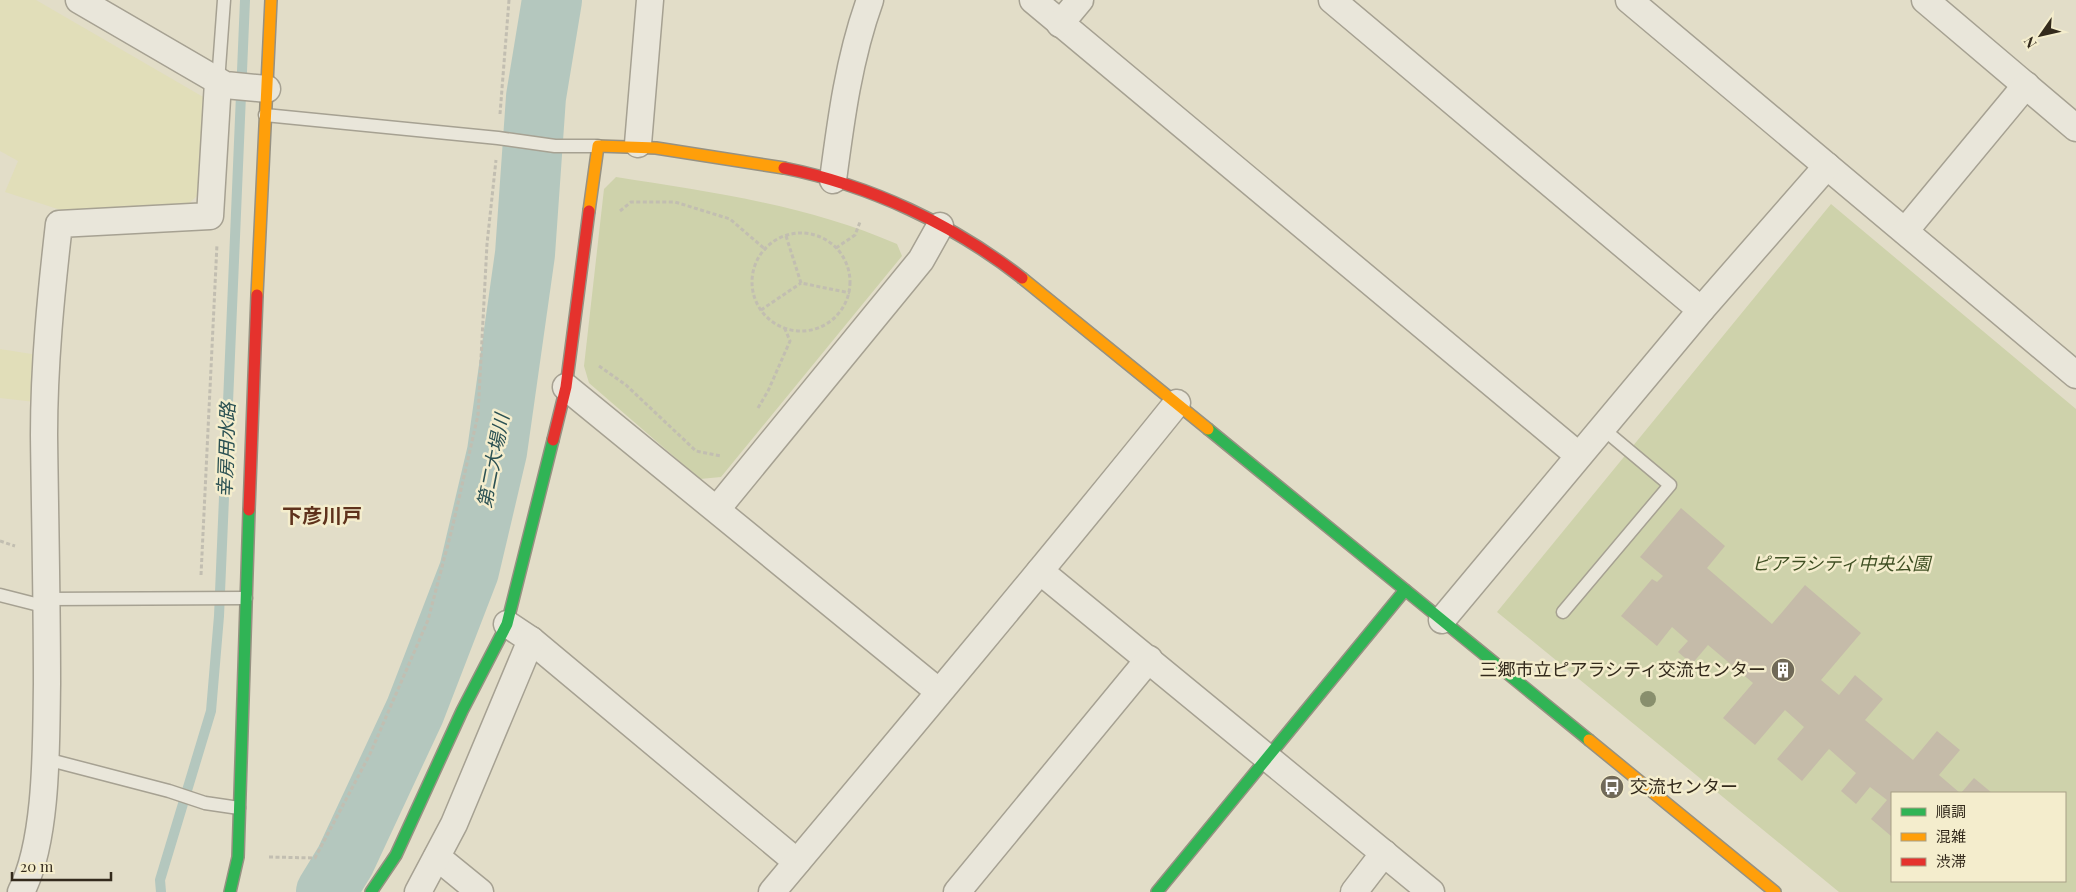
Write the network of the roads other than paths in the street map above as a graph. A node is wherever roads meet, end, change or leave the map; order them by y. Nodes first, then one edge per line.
1 (79, 0) edge
2 (224, 0) edge
3 (271, 0) edge
4 (650, 0) edge
5 (870, 0) edge
6 (1033, 0) edge
7 (1080, 0) edge
8 (1332, 0) edge
9 (1629, 0) edge
10 (1925, 0) edge
11 (1060, 24) junction
12 (222, 83) junction
13 (2026, 86) junction
14 (267, 89) junction
15 (265, 115) junction
16 (2076, 128) edge
17 (638, 144) junction
18 (598, 146) junction
19 (1826, 166) junction
20 (833, 180) junction
21 (940, 226) junction
22 (1905, 231) junction
23 (1702, 310) junction
24 (2076, 375) edge
25 (566, 387) junction
26 (1177, 403) junction
27 (1602, 428) junction
28 (1578, 455) junction
29 (717, 508) junction
30 (1040, 572) junction
31 (1405, 590) junction
32 (0, 595) edge
33 (246, 598) junction
34 (47, 603) junction
35 (1563, 612) dead end
36 (1442, 620) junction
37 (507, 624) junction
38 (531, 640) junction
39 (1149, 659) junction
40 (938, 692) junction
41 (1268, 757) junction
42 (46, 759) junction
43 (239, 808) junction
44 (1384, 853) junction
45 (437, 857) junction
46 (797, 862) junction
47 (21, 892) edge
48 (230, 892) edge
49 (371, 892) edge
50 (418, 892) edge
51 (480, 892) edge
52 (772, 892) edge
53 (957, 892) edge
54 (1157, 892) edge
55 (1354, 892) edge
56 (1431, 892) edge
57 (1775, 892) edge

1 - 12 street
2 - 12 lane
3 - 14 street
4 - 17 street
5 - 20 street
6 - 11 street
7 - 11 street
8 - 23 street
9 - 19 street
10 - 13 street
11 - 28 street
12 - 14 street
12 - 34 street
13 - 16 street
13 - 22 street
14 - 15 street
15 - 18 lane
15 - 33 street
17 - 18 street
17 - 20 street
18 - 25 street
19 - 22 street
19 - 23 street
20 - 21 street
21 - 26 street
21 - 29 street
22 - 24 street
23 - 27 street
25 - 29 street
25 - 37 street
26 - 30 street
26 - 31 street
27 - 28 street
27 - 35 lane
28 - 36 street
29 - 40 street
30 - 39 street
30 - 40 street
31 - 36 street
31 - 41 street
32 - 34 lane
33 - 34 lane
33 - 43 street
34 - 42 street
36 - 57 street
37 - 38 street
37 - 49 street
38 - 45 street
38 - 46 street
39 - 41 street
39 - 53 street
40 - 46 street
41 - 44 street
41 - 54 street
42 - 43 lane
42 - 47 street
43 - 48 street
44 - 55 street
44 - 56 street
45 - 50 street
45 - 51 street
46 - 52 street

